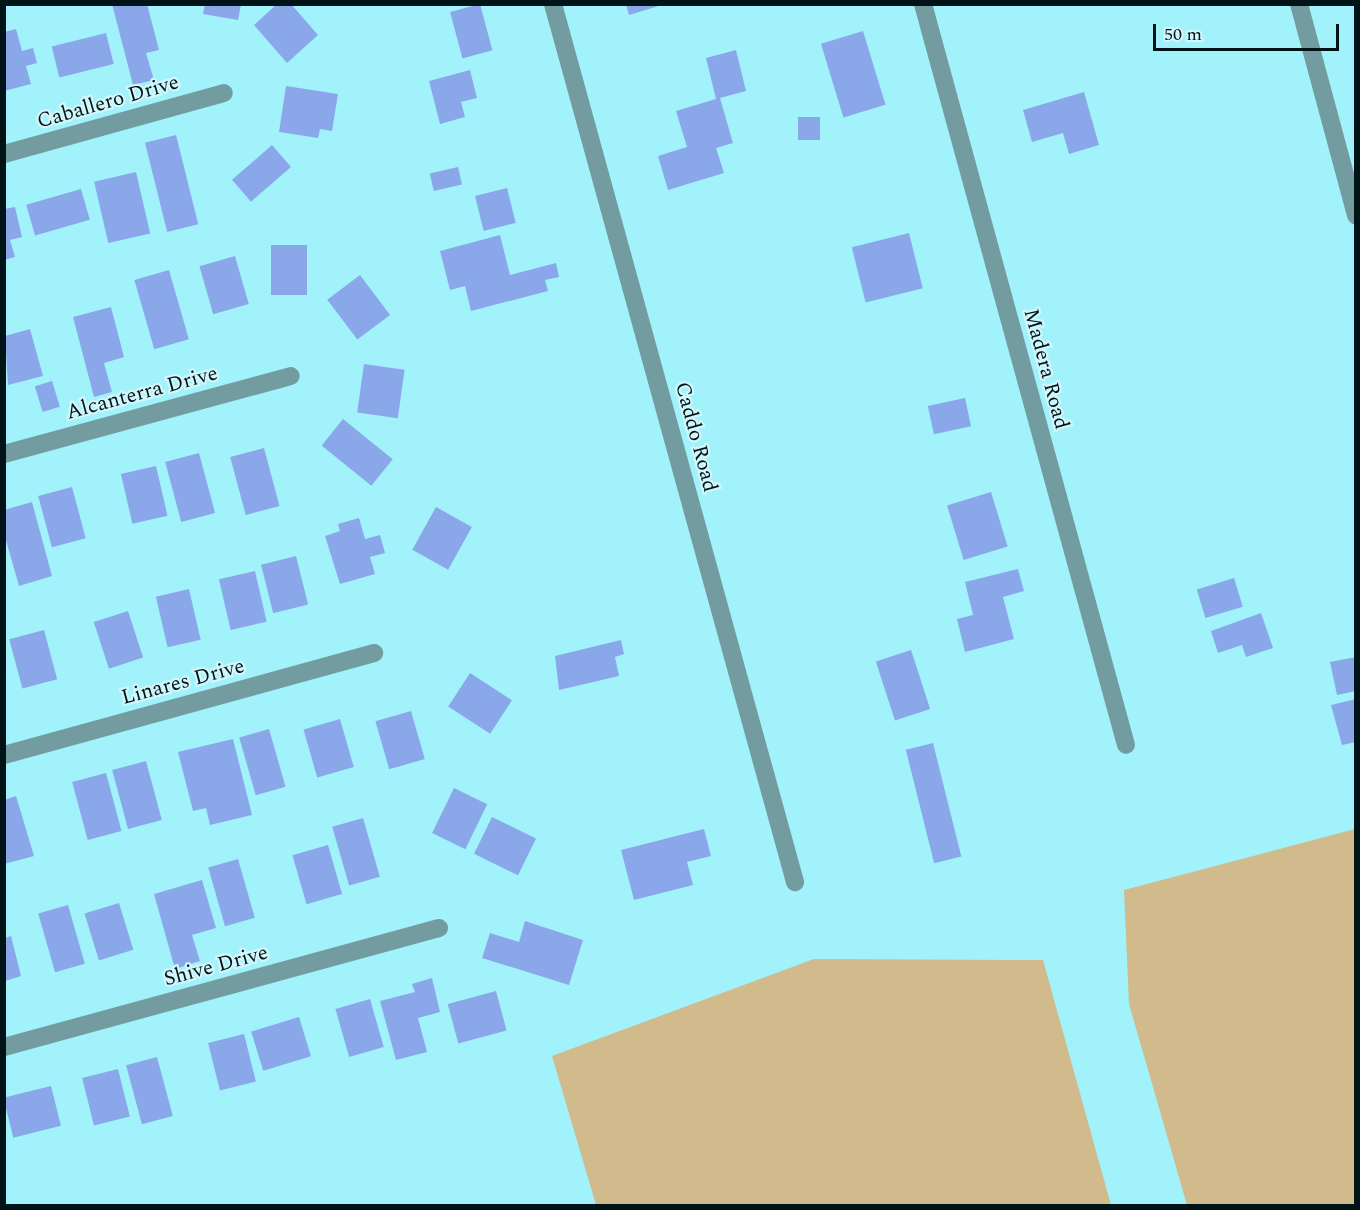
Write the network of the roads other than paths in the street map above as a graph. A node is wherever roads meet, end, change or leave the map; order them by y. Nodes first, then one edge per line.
1 (553, 4) edge
2 (923, 4) edge
3 (1299, 4) edge
4 (224, 93) dead end
5 (4, 154) edge
6 (1356, 215) edge
7 (291, 376) dead end
8 (4, 454) edge
9 (374, 653) dead end
10 (1126, 745) dead end
11 (4, 755) edge
12 (795, 882) dead end
13 (439, 928) dead end
14 (4, 1047) edge

1 - 12 street, Caddo Road
2 - 10 street, Madera Road
3 - 6 street
4 - 5 street, Caballero Drive
7 - 8 street, Alcanterra Drive
9 - 11 street, Linares Drive
13 - 14 street, Shive Drive

